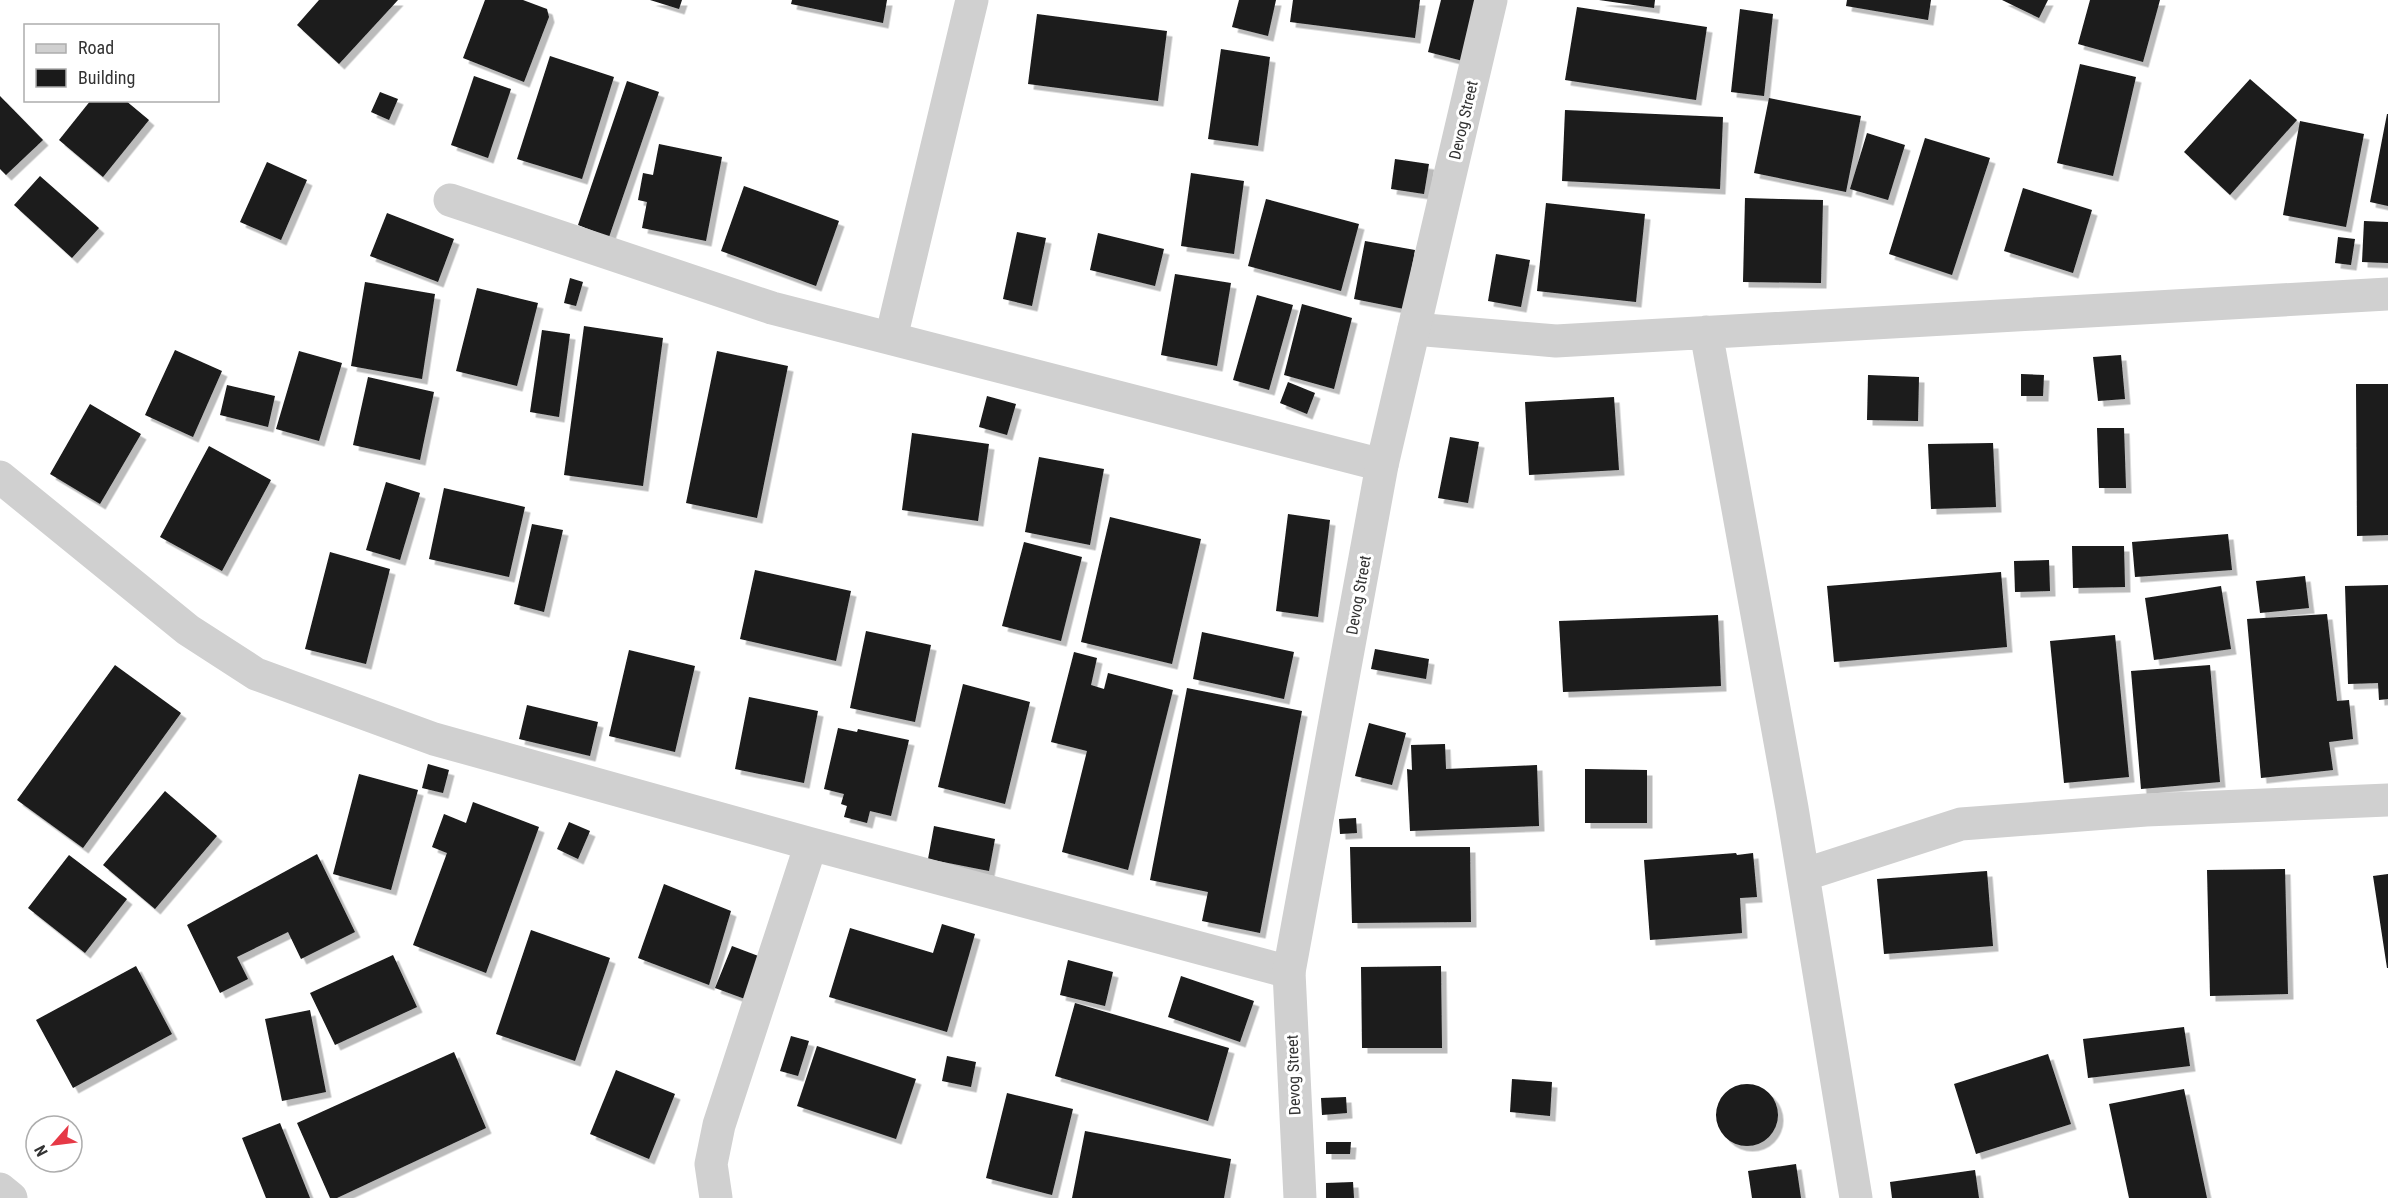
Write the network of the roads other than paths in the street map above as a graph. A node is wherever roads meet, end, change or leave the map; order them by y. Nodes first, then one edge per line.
1 (972, 0) edge
2 (1491, 0) edge
3 (450, 200) dead end
4 (2388, 294) edge
5 (1414, 329) junction
6 (1706, 332) junction
7 (891, 338) junction
8 (1382, 465) junction
9 (0, 477) edge
10 (2388, 800) edge
11 (812, 844) junction
12 (1803, 875) junction
13 (1289, 972) junction
14 (0, 1189) edge
15 (12, 1198) edge
16 (716, 1198) edge
17 (1300, 1198) edge
18 (1856, 1198) edge

1 - 7 street
2 - 5 street, Devog Street
3 - 7 street
4 - 6 street
5 - 6 street
5 - 8 street, Devog Street
6 - 12 street
7 - 8 street
8 - 13 street, Devog Street
9 - 11 street
10 - 12 street
11 - 13 street
11 - 16 street
12 - 18 street
13 - 17 street, Devog Street
14 - 15 street

